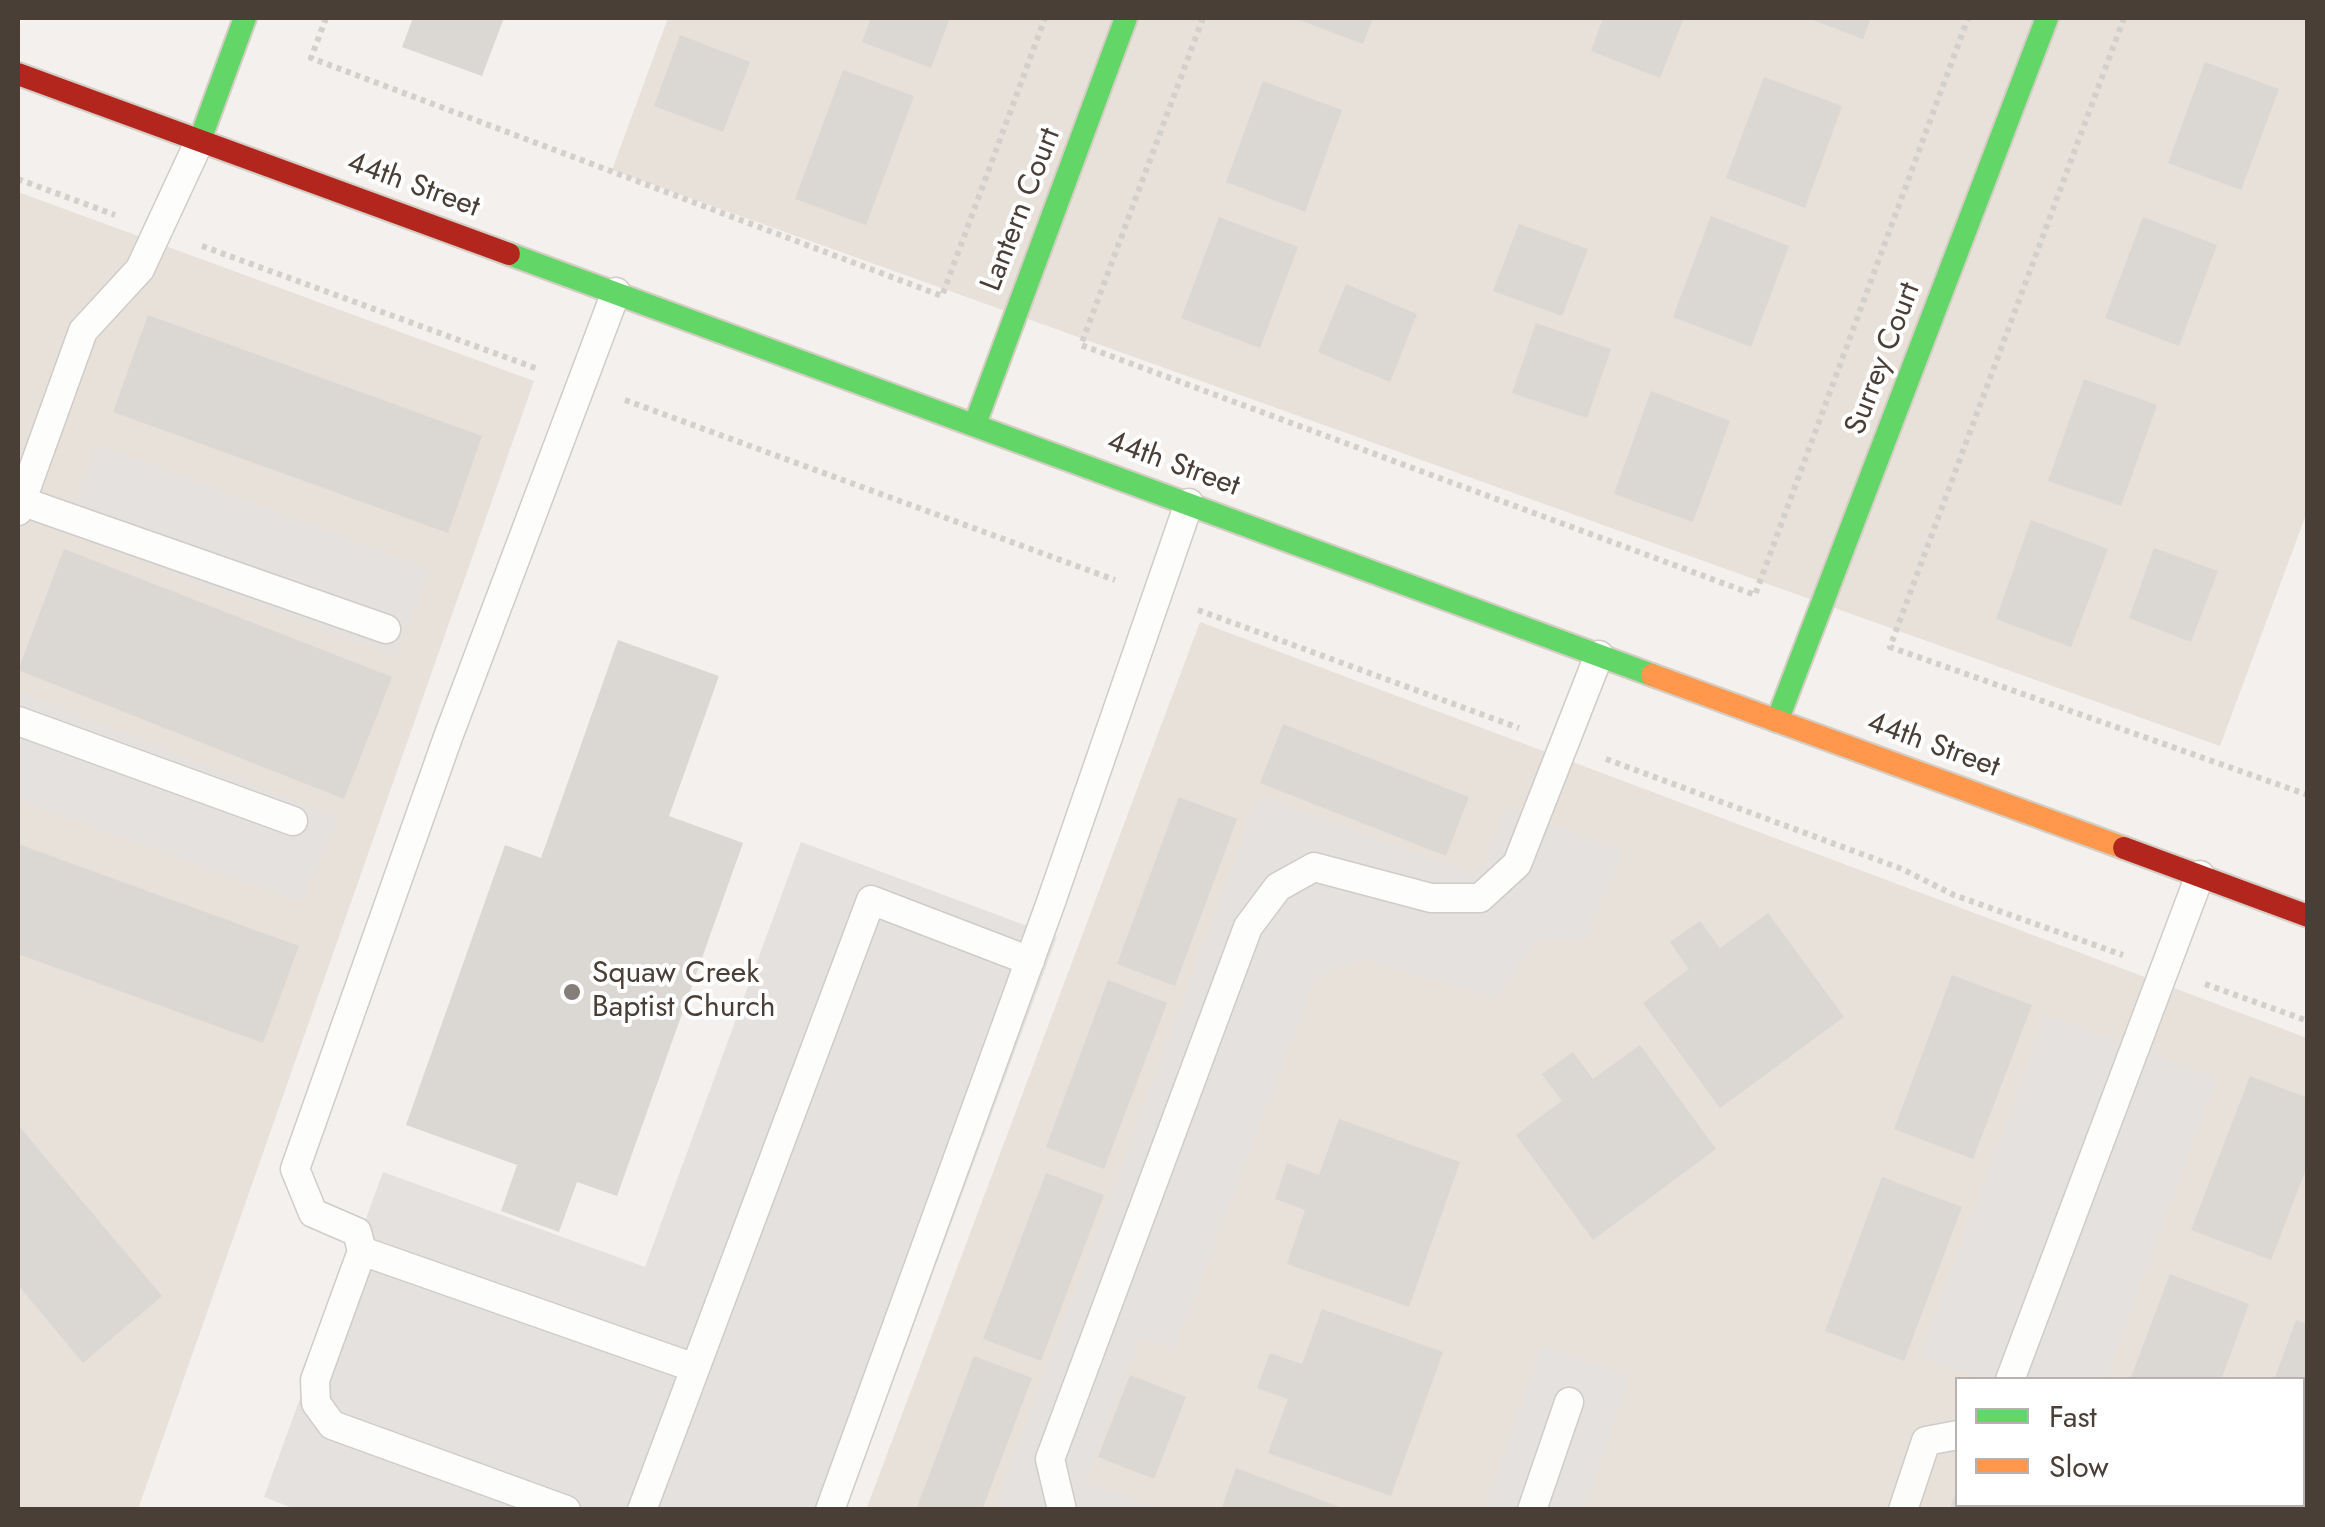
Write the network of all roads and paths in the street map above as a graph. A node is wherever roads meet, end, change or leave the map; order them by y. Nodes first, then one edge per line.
1 (245, 18) edge
2 (326, 18) edge
3 (1045, 18) edge
4 (1126, 18) edge
5 (1203, 18) edge
6 (1968, 18) edge
7 (2047, 18) edge
8 (2124, 18) edge
9 (18, 74) edge
10 (200, 140) junction
11 (616, 292) junction
12 (975, 424) junction
13 (1189, 503) junction
14 (19, 506) edge
15 (386, 628) dead end
16 (1599, 656) junction
17 (18, 721) edge
18 (1777, 721) junction
19 (2308, 795) edge
20 (292, 821) dead end
21 (2200, 875) junction
22 (2308, 916) edge
23 (1030, 961) junction
24 (362, 1251) junction
25 (695, 1368) junction
26 (2011, 1377) edge
27 (1569, 1402) dead end
28 (1955, 1435) edge
29 (566, 1510) edge
30 (642, 1510) edge
31 (830, 1510) edge
32 (1062, 1510) edge
33 (1532, 1510) edge
34 (1903, 1510) edge

1 - 10 street
2 - 3 path
4 - 12 street, Lantern Court
5 - 6 path
7 - 18 street, Surrey Court
8 - 19 path
9 - 10 street, 44th Street
10 - 11 street, 44th Street
10 - 14 lane
11 - 12 street, 44th Street
11 - 24 lane
12 - 13 street, 44th Street
13 - 16 street, 44th Street
13 - 23 lane
14 - 15 lane
16 - 18 street, 44th Street
16 - 32 lane
17 - 20 lane
18 - 21 street, 44th Street
21 - 22 street, 44th Street
21 - 26 lane
23 - 25 lane
23 - 31 lane
24 - 25 lane
24 - 29 lane
25 - 30 lane
27 - 33 lane
28 - 34 lane

